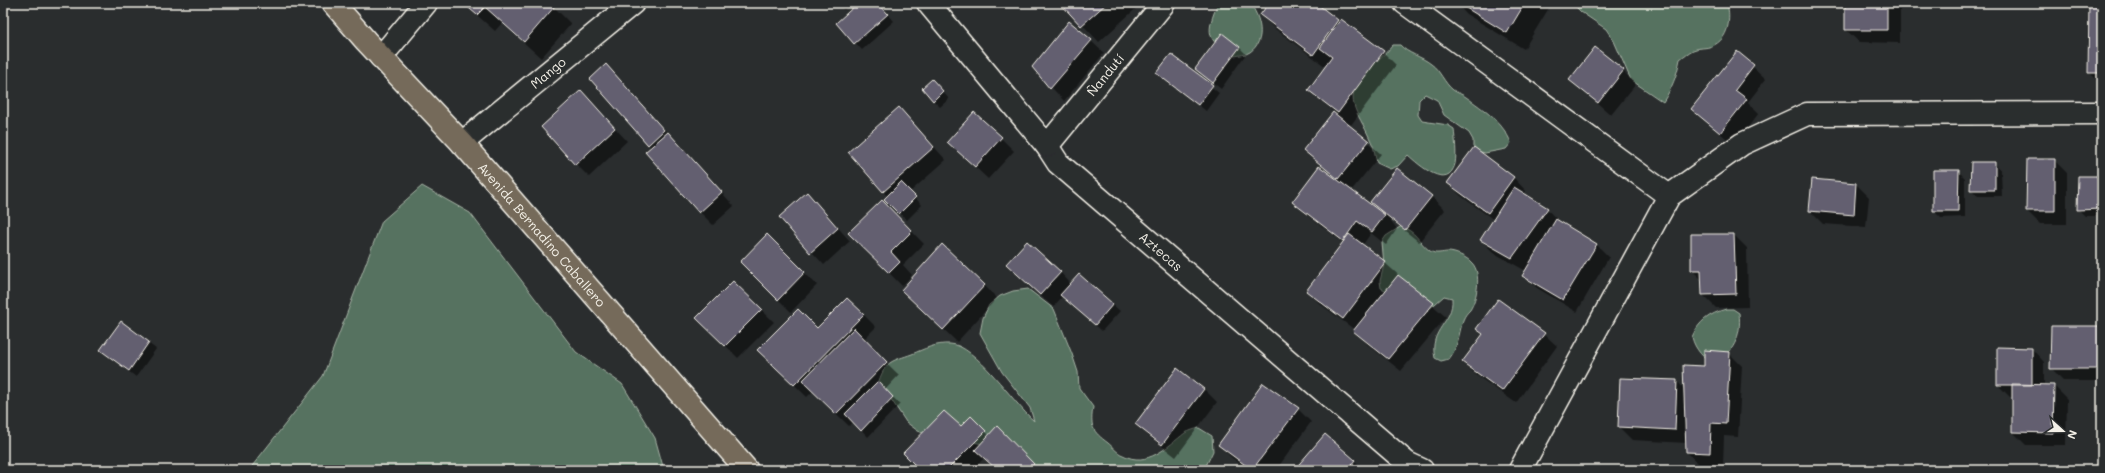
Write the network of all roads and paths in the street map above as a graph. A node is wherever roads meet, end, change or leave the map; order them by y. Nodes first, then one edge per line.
1 (333, 3) edge
2 (426, 3) edge
3 (633, 3) edge
4 (928, 3) edge
5 (1164, 3) edge
6 (1405, 3) edge
7 (381, 57) junction
8 (2102, 113) edge
9 (462, 143) junction
10 (1047, 146) junction
11 (1669, 196) junction
12 (747, 470) edge
13 (1422, 470) edge
14 (1520, 470) edge

1 - 7 main road, Avenida Bernadino Caballero
2 - 7 street
3 - 9 street, Mango
4 - 10 street, Aztecas
5 - 10 street, Ñandutí
6 - 11 street
7 - 9 main road, Avenida Bernadino Caballero
8 - 11 street
9 - 12 main road, Avenida Bernadino Caballero
10 - 13 street, Aztecas
11 - 14 street

